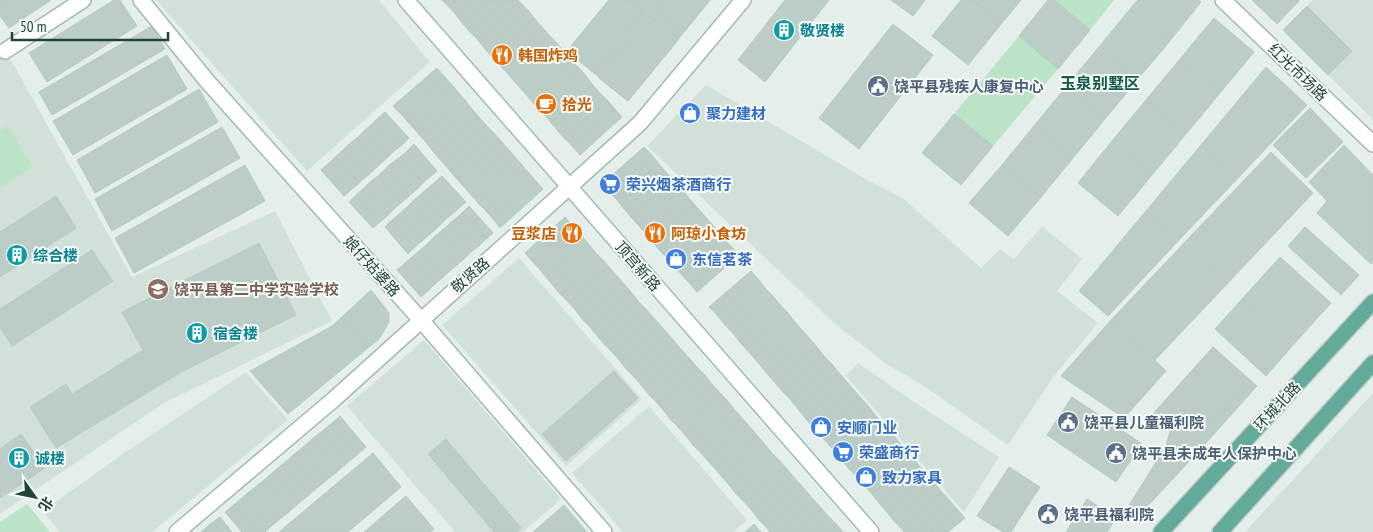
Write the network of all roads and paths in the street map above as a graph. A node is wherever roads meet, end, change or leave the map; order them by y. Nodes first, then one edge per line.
1 (83, 0) edge
2 (141, 0) edge
3 (406, 0) edge
4 (744, 0) edge
5 (1223, 0) edge
6 (5, 51) dead end
7 (1373, 144) edge
8 (570, 188) junction
9 (1373, 302) edge
10 (420, 319) junction
11 (1373, 363) edge
12 (177, 532) edge
13 (604, 532) edge
14 (871, 532) edge
15 (1161, 532) edge
16 (1220, 532) edge

1 - 6 street
2 - 10 street, 娘仔姑婆路
3 - 8 street, 顶宫新路
4 - 8 street, 敬贤路
5 - 7 street, 红光市场路
8 - 10 street, 敬贤路
8 - 14 street, 顶宫新路
9 - 15 main road, 环城北路
10 - 12 street, 敬贤路
10 - 13 street, 娘仔姑婆路
11 - 16 main road

